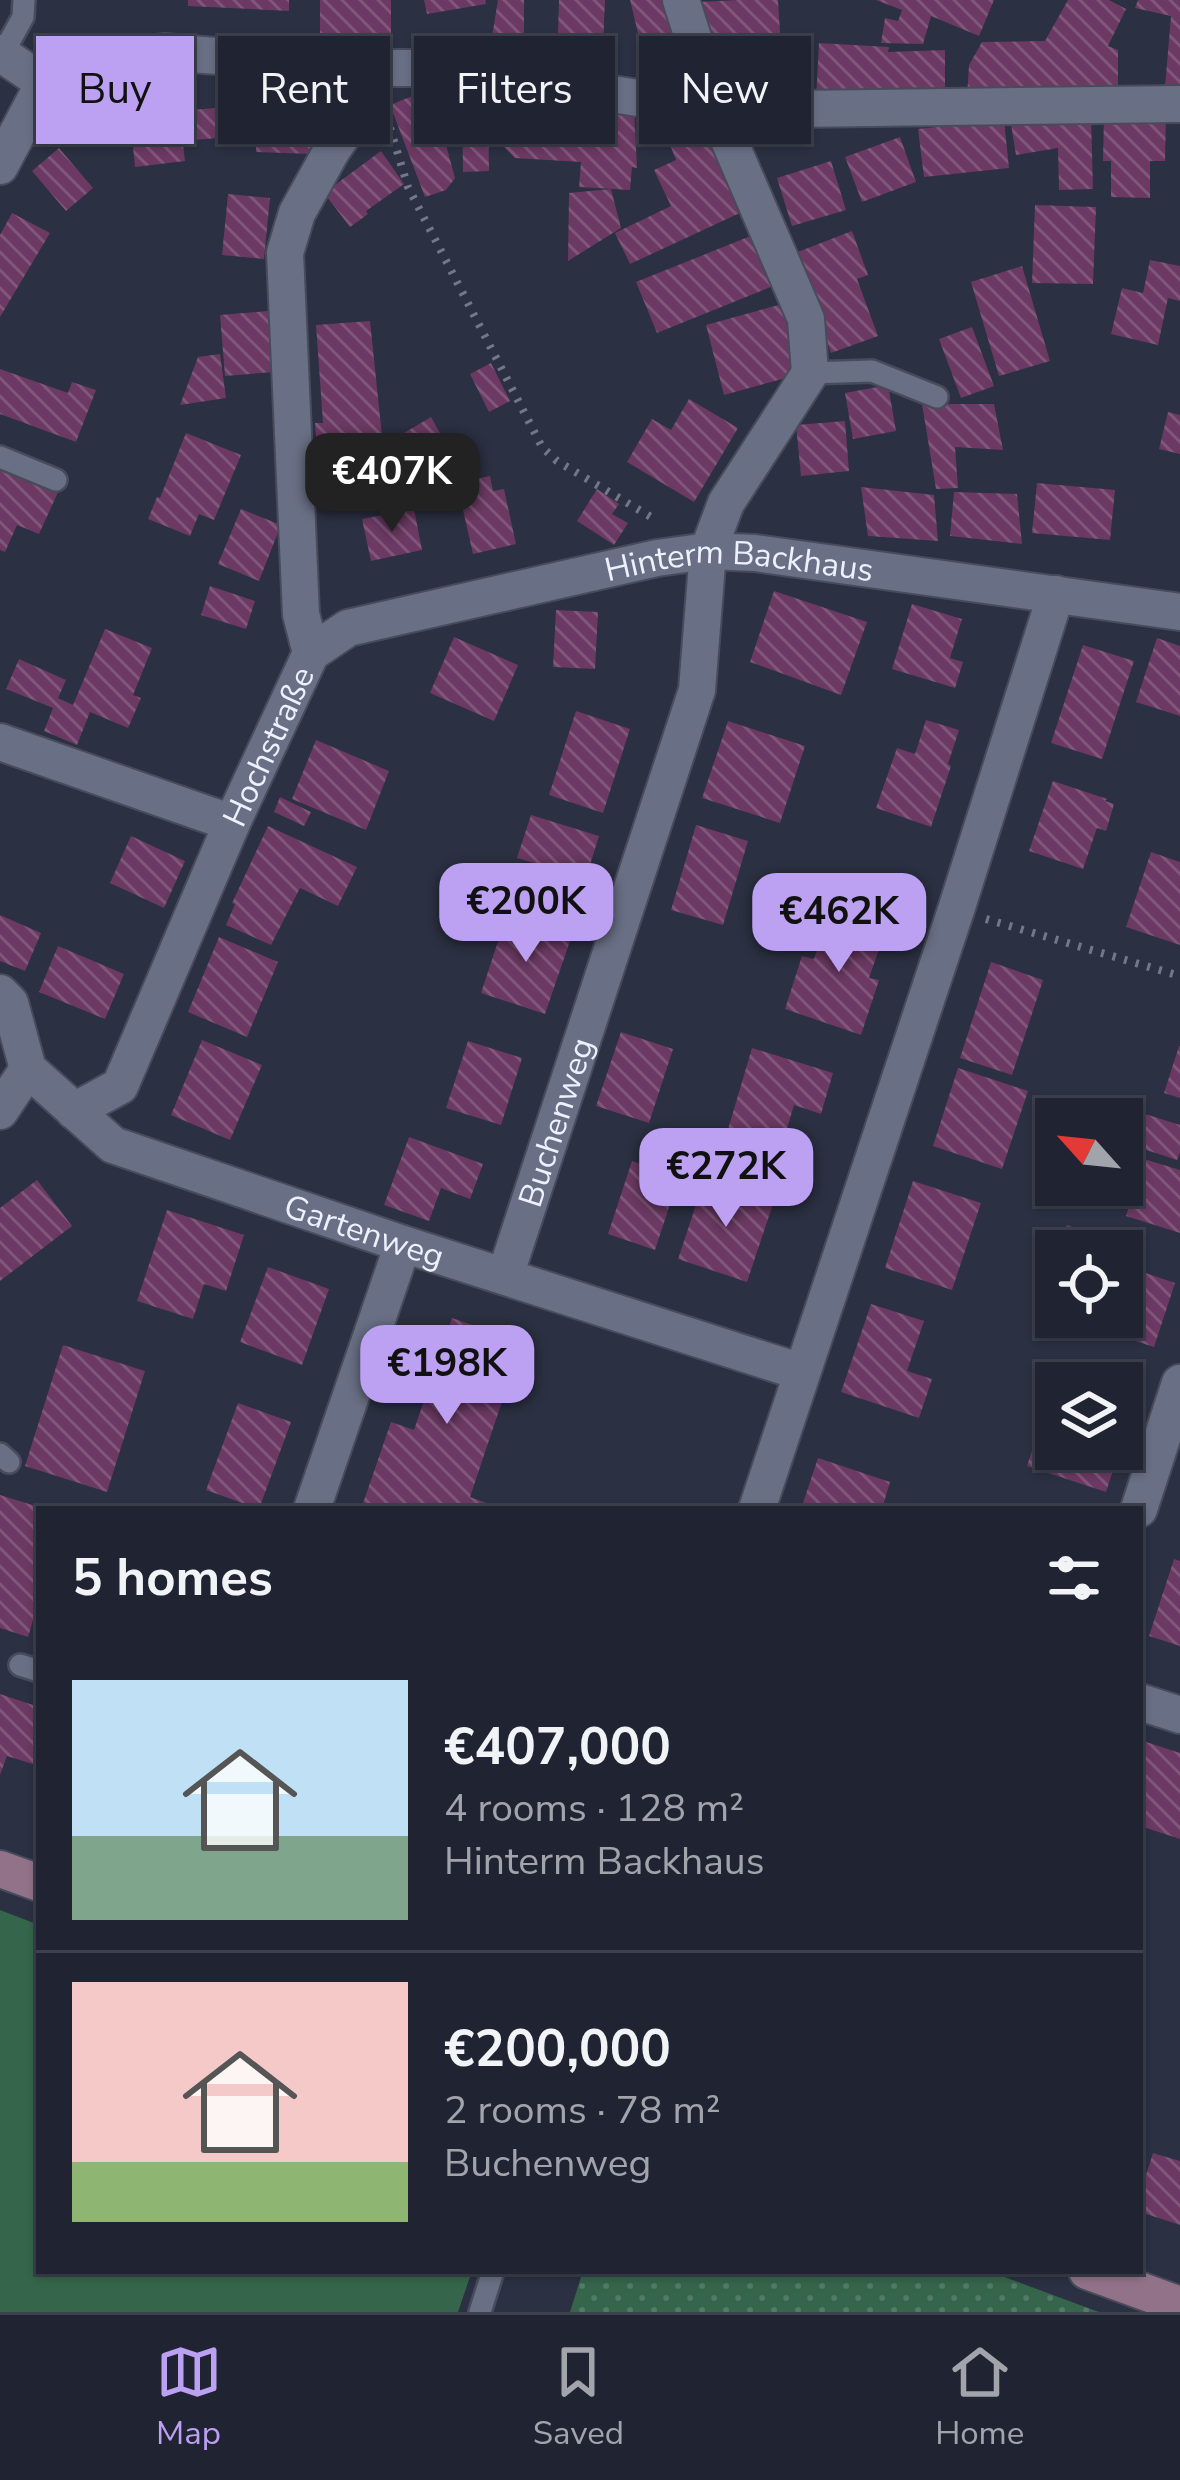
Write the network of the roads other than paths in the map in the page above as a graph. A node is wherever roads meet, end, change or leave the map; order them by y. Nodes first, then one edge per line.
1 (24, 0) edge
2 (681, 0) edge
3 (692, 36) edge
4 (1, 54) edge
5 (390, 68) edge
6 (36, 78) edge
7 (36, 98) edge
8 (639, 98) edge
9 (1180, 104) edge
10 (811, 109) edge
11 (336, 144) edge
12 (731, 144) edge
13 (0, 166) edge
14 (810, 374) junction
15 (937, 397) dead end
16 (0, 457) edge
17 (56, 480) dead end
18 (708, 551) junction
19 (1056, 594) junction
20 (1180, 612) edge
21 (311, 653) junction
22 (0, 742) edge
23 (232, 823) junction
24 (0, 993) edge
25 (28, 1069) junction
26 (0, 1111) edge
27 (74, 1111) junction
28 (403, 1244) junction
29 (506, 1276) junction
30 (801, 1372) junction
31 (1180, 1383) edge
32 (313, 1506) edge
33 (758, 1506) edge
34 (1139, 1506) edge
35 (1143, 1703) edge
36 (1180, 1715) edge
37 (0, 1869) edge
38 (36, 1882) edge
39 (493, 2274) edge
40 (1095, 2274) edge
41 (1180, 2305) edge
42 (480, 2312) edge

1 - 4 lane
2 - 3 street
4 - 6 street
5 - 8 street
7 - 13 street
9 - 10 street
11 - 21 street, Hochstraße
12 - 14 street
14 - 15 lane
14 - 18 street, Buchenweg
16 - 17 lane
18 - 19 street, Hinterm Backhaus
18 - 21 street, Hinterm Backhaus
18 - 29 street, Buchenweg
19 - 20 street, Hinterm Backhaus
19 - 30 street
21 - 23 street, Hochstraße
22 - 23 street
23 - 27 street, Hochstraße
24 - 25 street
25 - 26 street
25 - 27 street, Gartenweg
27 - 28 street, Gartenweg
28 - 29 street, Gartenweg
28 - 32 street
29 - 30 street, Gartenweg
30 - 33 street
31 - 34 street
35 - 36 street
37 - 38 street
39 - 42 lane
40 - 41 street

